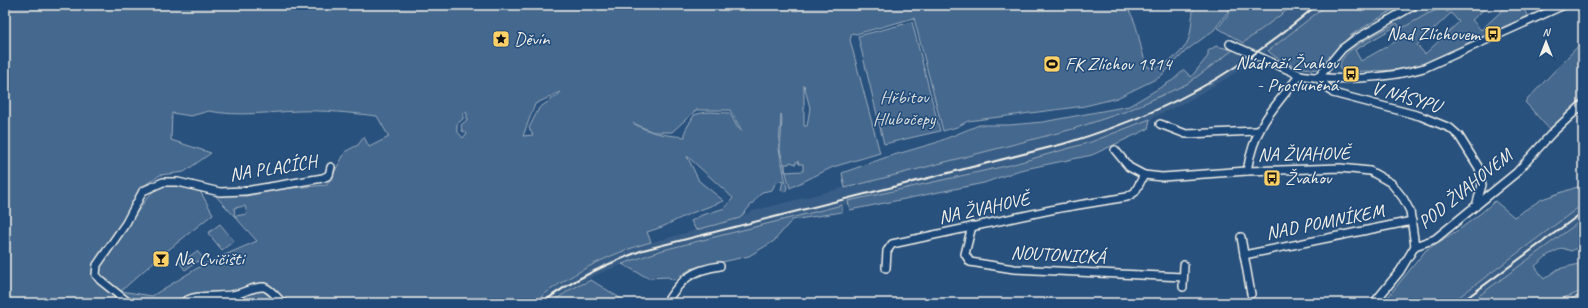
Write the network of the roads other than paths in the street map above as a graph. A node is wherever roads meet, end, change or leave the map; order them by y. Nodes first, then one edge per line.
1 (1415, 5) edge
2 (1564, 5) edge
3 (1230, 44) dead end
4 (1300, 75) junction
5 (1318, 78) junction
6 (1583, 104) edge
7 (1160, 124) dead end
8 (1257, 131) junction
9 (1115, 150) dead end
10 (331, 167) dead end
11 (1247, 171) junction
12 (1144, 175) junction
13 (1476, 206) junction
14 (1412, 221) junction
15 (972, 226) junction
16 (1241, 237) dead end
17 (1416, 246) junction
18 (1244, 255) junction
19 (1184, 265) dead end
20 (720, 266) dead end
21 (886, 268) dead end
22 (1184, 277) junction
23 (1183, 287) dead end
24 (1251, 294) dead end
25 (129, 303) edge
26 (182, 303) edge
27 (283, 303) edge
28 (666, 303) edge
29 (1374, 303) edge

1 - 5 street
2 - 5 street
3 - 4 street
4 - 5 street
4 - 8 street
5 - 13 street, V NÁSYPU
6 - 13 street, POD ŽVAHOVEM
7 - 8 street
8 - 11 street
9 - 12 street, NA ŽVAHOVĚ
10 - 25 street, NA PLACÍCH
11 - 12 street, NA ŽVAHOVĚ
11 - 14 street, NA ŽVAHOVĚ
12 - 15 street, NA ŽVAHOVĚ
13 - 17 street, POD ŽVAHOVEM
14 - 17 street, NA ŽVAHOVĚ
14 - 18 street, NAD POMNÍKEM
15 - 21 street, NA ŽVAHOVĚ
15 - 22 street, NOUTONICKÁ
16 - 18 street, NAD POMNÍKEM
17 - 29 street, POD ŽVAHOVEM
18 - 24 street, NAD POMNÍKEM
19 - 22 street
20 - 28 street
22 - 23 street
26 - 27 street

